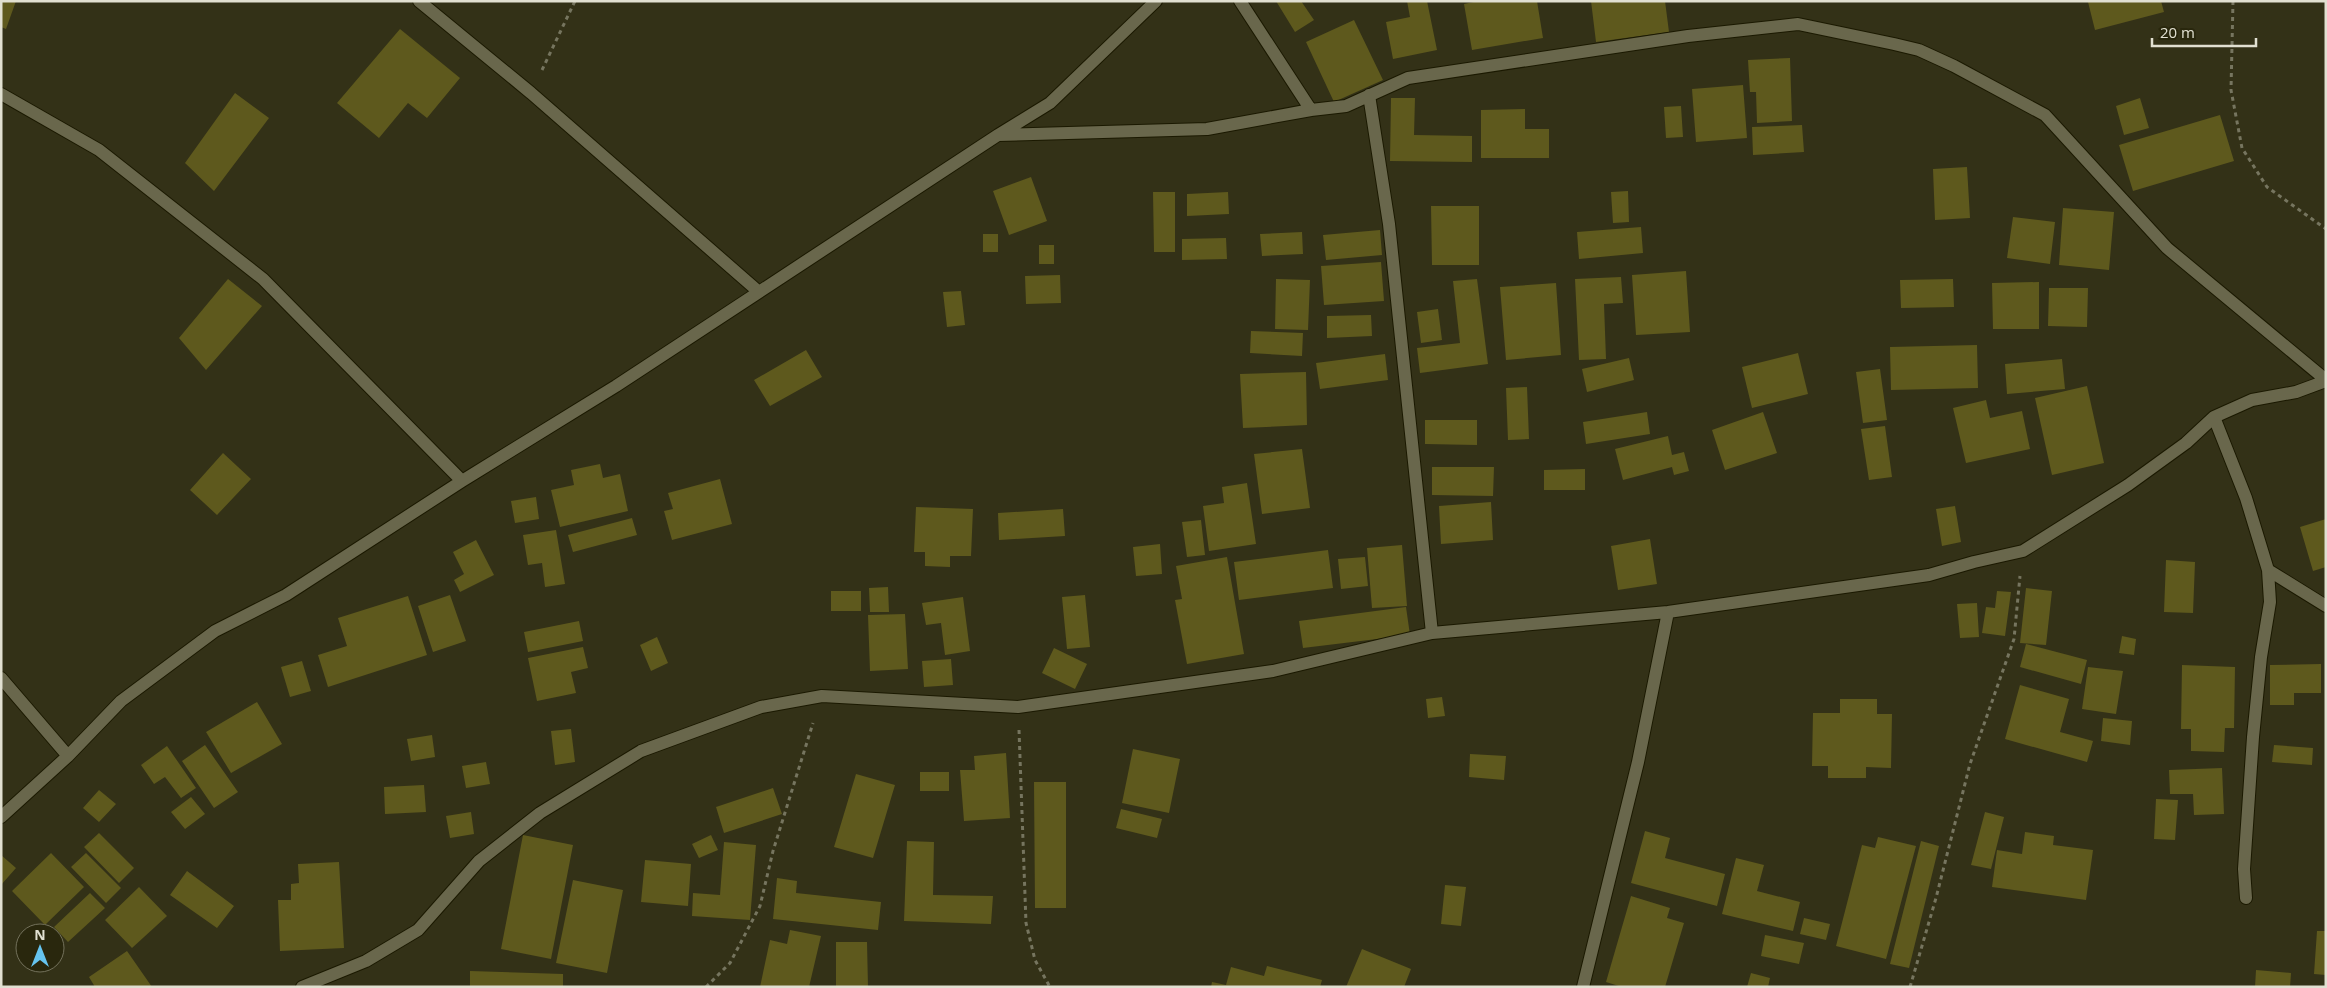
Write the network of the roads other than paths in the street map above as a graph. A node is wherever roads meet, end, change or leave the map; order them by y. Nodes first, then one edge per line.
1 (419, 1) edge
2 (1156, 1) edge
3 (1240, 1) edge
4 (1, 94) edge
5 (1369, 95) junction
6 (1311, 110) junction
7 (998, 135) junction
8 (759, 292) junction
9 (2326, 381) edge
10 (2214, 417) junction
11 (462, 481) junction
12 (2268, 570) junction
13 (2326, 606) edge
14 (1668, 612) junction
15 (1432, 634) junction
16 (1, 678) edge
17 (68, 756) junction
18 (1, 817) edge
19 (2246, 898) dead end
20 (302, 987) edge
21 (1583, 987) edge

1 - 8 street
2 - 7 street
3 - 6 street
4 - 11 street
5 - 6 street
5 - 9 street
5 - 15 street
6 - 7 street
7 - 8 street
8 - 11 street
9 - 10 street
10 - 12 street
10 - 14 street
11 - 17 street
12 - 13 street
12 - 19 street
14 - 15 street
14 - 21 street
15 - 20 street
16 - 17 street
17 - 18 street

